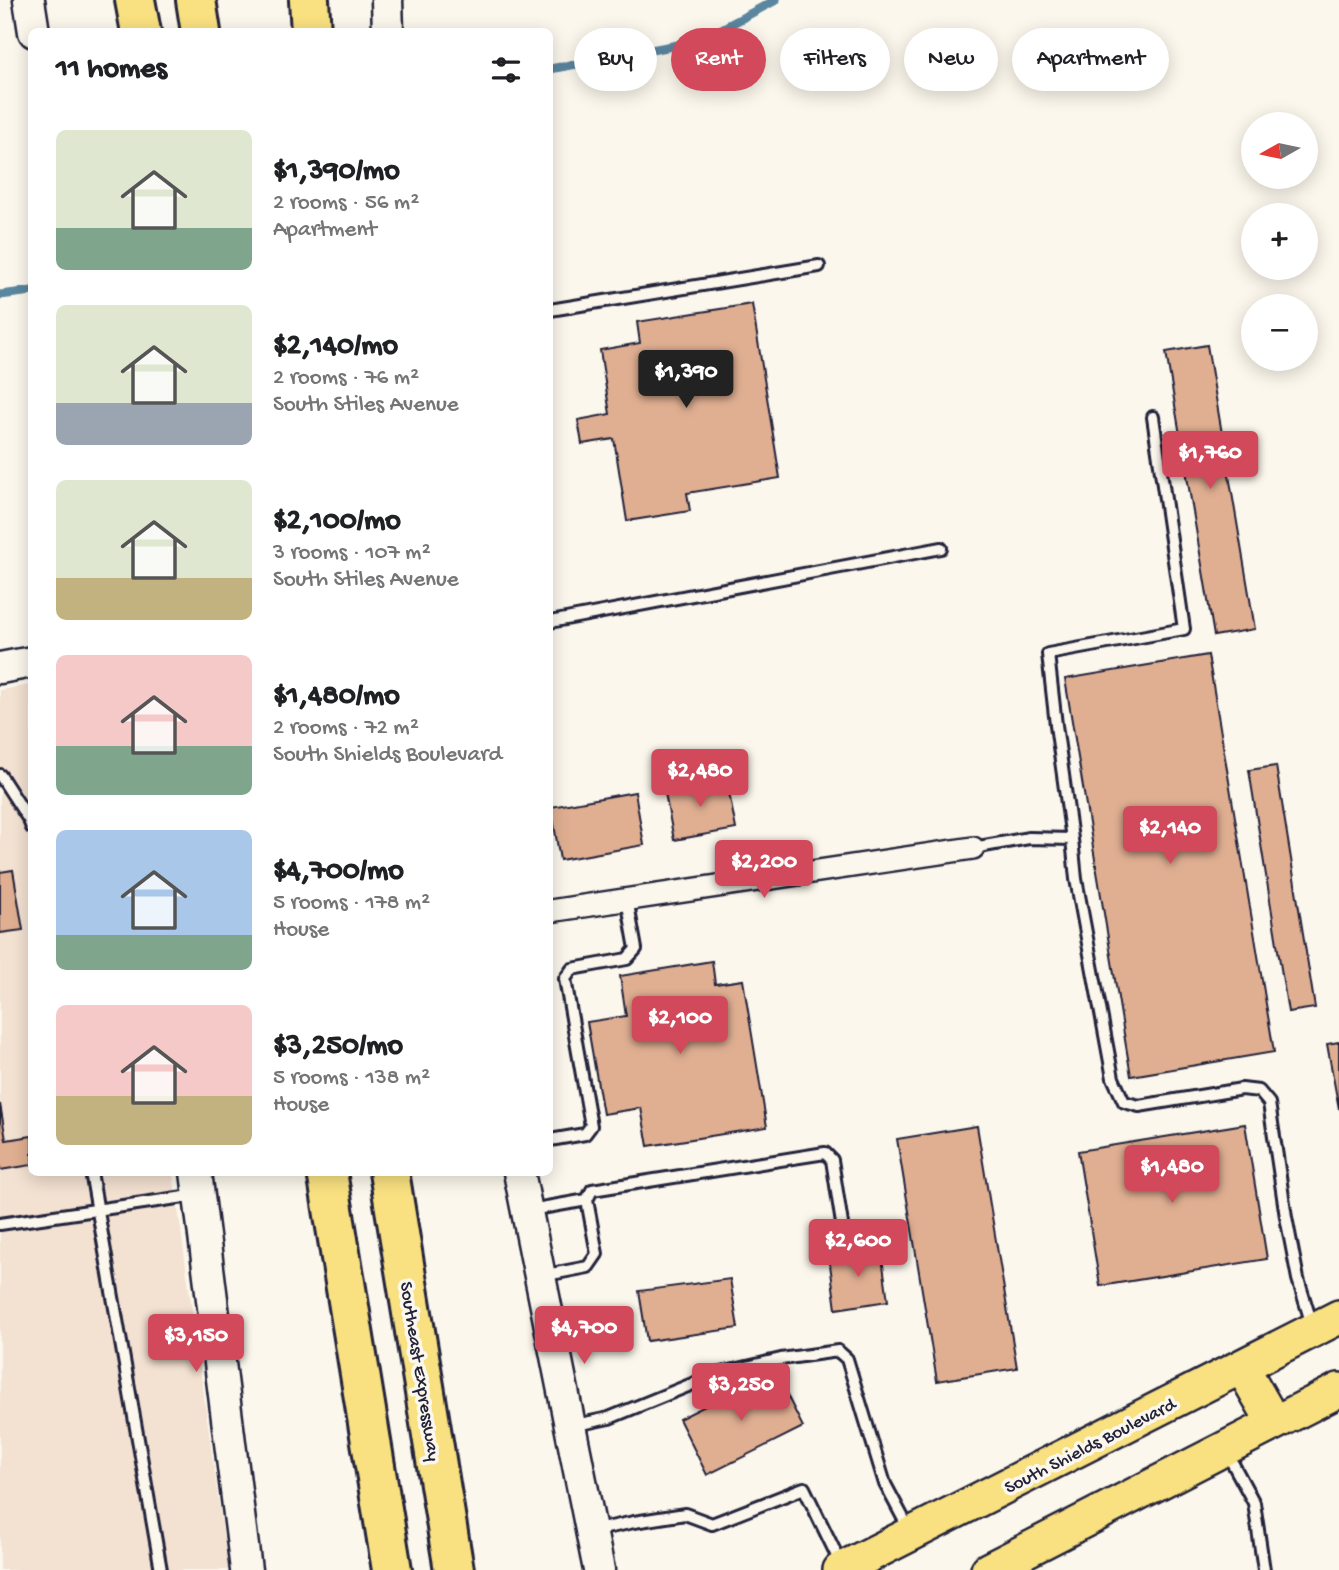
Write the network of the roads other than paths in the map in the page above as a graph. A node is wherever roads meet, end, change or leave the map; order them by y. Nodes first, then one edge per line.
1 (29, 0) edge
2 (135, 0) edge
3 (196, 0) edge
4 (309, 0) edge
5 (387, 0) edge
6 (33, 28) edge
7 (140, 28) edge
8 (200, 28) edge
9 (311, 28) edge
10 (388, 28) edge
11 (819, 266) dead end
12 (553, 310) edge
13 (1153, 417) dead end
14 (941, 548) dead end
15 (553, 621) edge
16 (28, 663) edge
17 (0, 668) edge
18 (0, 775) edge
19 (28, 818) edge
20 (1072, 839) junction
21 (973, 848) joint
22 (627, 899) junction
23 (553, 911) edge
24 (553, 1139) edge
25 (92, 1176) edge
26 (328, 1176) edge
27 (390, 1176) edge
28 (520, 1176) edge
29 (197, 1184) edge
30 (586, 1200) junction
31 (97, 1209) junction
32 (527, 1211) junction
33 (0, 1224) edge
34 (845, 1243) dead end
35 (541, 1276) junction
36 (1326, 1324) edge
37 (609, 1332) dead end
38 (553, 1340) junction
39 (1242, 1367) junction
40 (1339, 1390) edge
41 (1274, 1423) junction
42 (570, 1426) junction
43 (1225, 1449) junction
44 (592, 1531) junction
45 (912, 1534) junction
46 (841, 1569) edge
47 (161, 1570) edge
48 (246, 1570) edge
49 (392, 1570) edge
50 (454, 1570) edge
51 (599, 1570) edge
52 (988, 1570) edge
53 (1264, 1570) edge

1 - 6 street
2 - 7 highway
3 - 8 highway
4 - 9 highway
5 - 10 street
11 - 12 lane
13 - 20 lane
14 - 15 lane
16 - 17 street
18 - 19 lane
20 - 21 lane
20 - 36 lane
21 - 22 street
22 - 23 street
22 - 24 lane
25 - 31 lane
26 - 49 highway
27 - 50 highway, Southeast Expressway
28 - 32 street
29 - 31 lane
29 - 48 street
30 - 32 lane
30 - 34 lane
30 - 35 lane
31 - 33 lane
31 - 47 lane
32 - 35 street
35 - 38 street
36 - 39 main road, South Shields Boulevard
37 - 38 lane
38 - 42 street
39 - 41 main road
39 - 45 main road, South Shields Boulevard
40 - 41 main road
41 - 43 main road
42 - 44 street
42 - 45 lane
43 - 52 main road
43 - 53 lane
44 - 46 lane
44 - 51 street
45 - 46 main road, South Shields Boulevard

